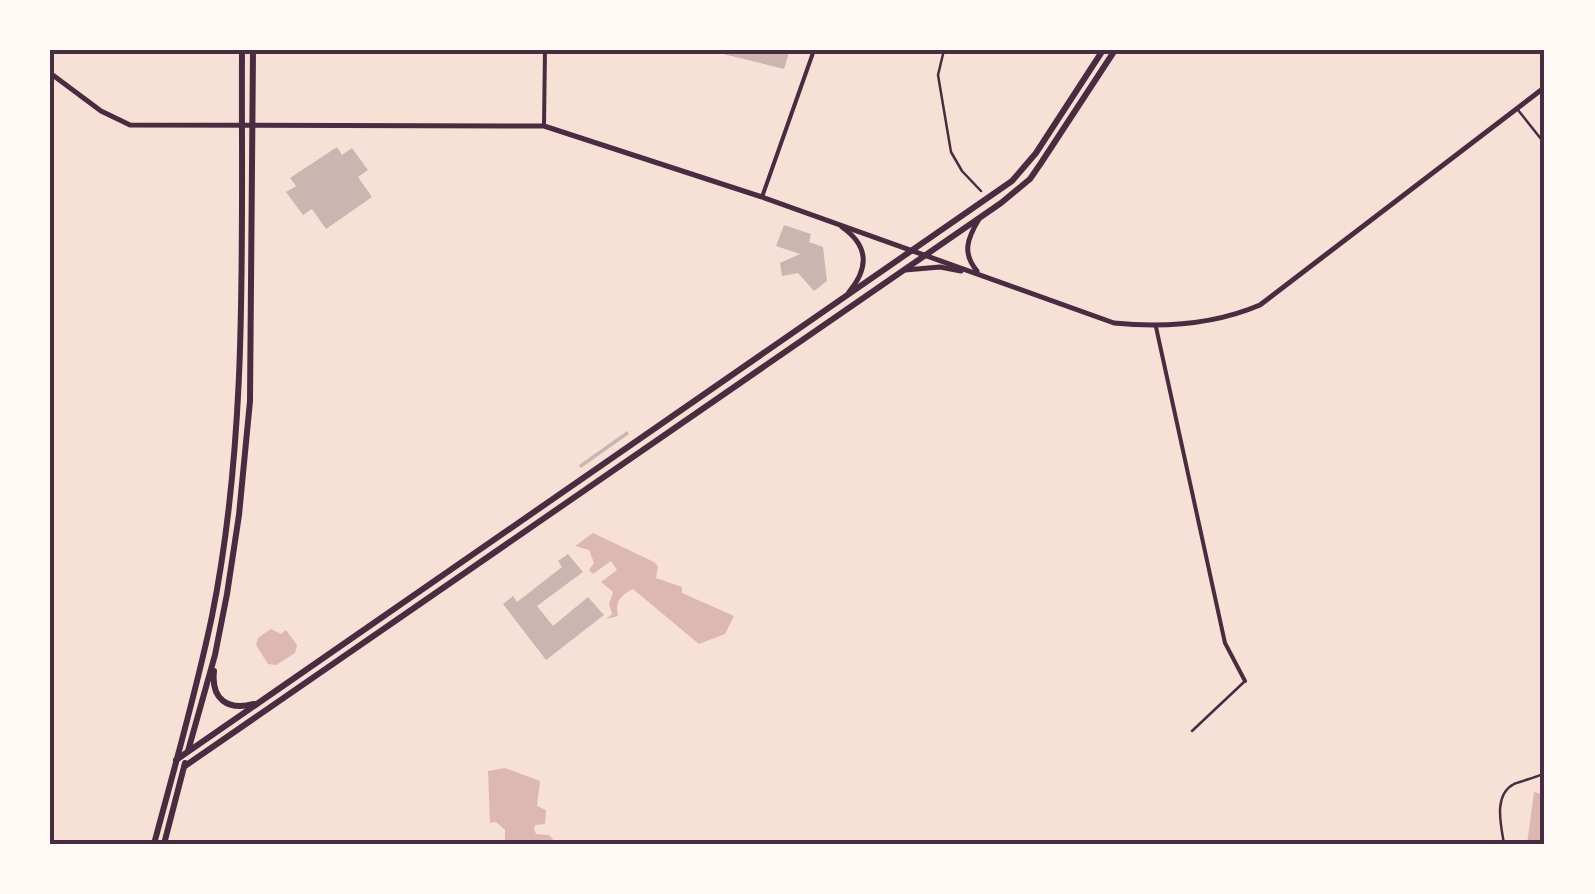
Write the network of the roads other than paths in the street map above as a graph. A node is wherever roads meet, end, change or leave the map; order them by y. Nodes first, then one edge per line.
1 (242, 50) edge
2 (253, 50) edge
3 (545, 50) edge
4 (814, 50) edge
5 (1103, 50) edge
6 (1116, 50) edge
7 (50, 72) edge
8 (1545, 87) edge
9 (1518, 110) junction
10 (242, 126) junction
11 (251, 126) junction
12 (544, 126) junction
13 (1545, 144) edge
14 (762, 197) junction
15 (979, 219) junction
16 (835, 222) junction
17 (914, 251) junction
18 (926, 254) junction
19 (905, 270) junction
20 (979, 274) junction
21 (842, 300) junction
22 (1156, 327) junction
23 (215, 655) junction
24 (1245, 681) joint
25 (260, 702) junction
26 (1192, 731) dead end
27 (188, 752) junction
28 (176, 760) junction
29 (185, 766) junction
30 (154, 844) edge
31 (164, 844) edge

1 - 10 main road
2 - 11 main road
3 - 12 street
4 - 14 street
5 - 17 main road
6 - 15 main road
7 - 10 main road
8 - 9 main road
9 - 13 lane
9 - 22 main road
10 - 11 main road
10 - 28 main road
11 - 12 main road
11 - 23 main road
12 - 14 main road
14 - 16 main road
15 - 18 main road
15 - 20 main road
16 - 17 main road
16 - 21 main road
17 - 18 main road
17 - 21 main road
18 - 19 main road
18 - 20 main road
19 - 20 main road
19 - 29 main road
20 - 22 main road
21 - 25 main road
22 - 24 street
23 - 25 main road
23 - 27 main road
24 - 26 lane
25 - 27 main road
27 - 28 main road
27 - 29 main road
28 - 29 main road
28 - 30 main road
29 - 31 main road

